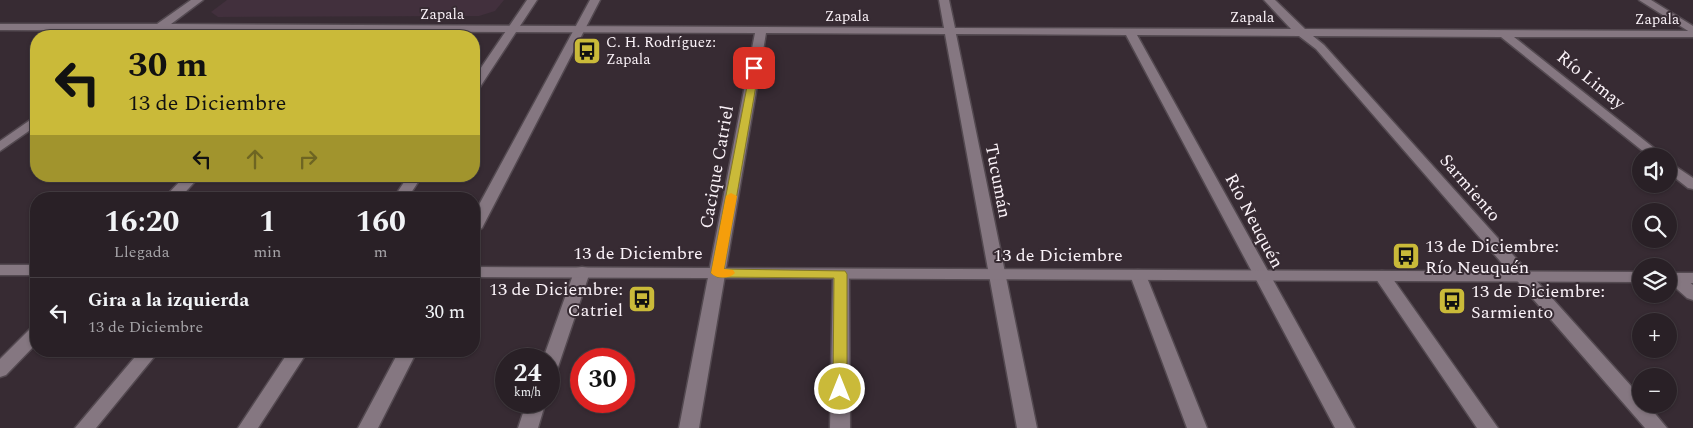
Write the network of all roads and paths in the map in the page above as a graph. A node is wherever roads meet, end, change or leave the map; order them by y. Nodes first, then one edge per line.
1 (198, 0) edge
2 (532, 0) edge
3 (595, 0) edge
4 (944, 0) edge
5 (1269, 0) edge
6 (1644, 0) edge
7 (0, 27) edge
8 (160, 28) junction
9 (512, 29) junction
10 (157, 30) edge
11 (248, 30) edge
12 (453, 30) edge
13 (579, 30) junction
14 (761, 30) junction
15 (950, 31) junction
16 (1130, 32) junction
17 (1302, 32) junction
18 (1693, 32) edge
19 (1502, 33) junction
20 (480, 78) edge
21 (30, 124) edge
22 (0, 147) edge
23 (1646, 148) edge
24 (1677, 173) edge
25 (187, 182) edge
26 (1693, 186) edge
27 (177, 192) edge
28 (480, 217) edge
29 (0, 270) edge
30 (30, 270) edge
31 (480, 272) edge
32 (582, 272) junction
33 (717, 273) junction
34 (841, 274) junction
35 (997, 274) junction
36 (1138, 275) junction
37 (1262, 276) junction
38 (1382, 276) junction
39 (1524, 277) junction
40 (1632, 277) edge
41 (1677, 278) edge
42 (1693, 278) edge
43 (1677, 282) edge
44 (1693, 294) edge
45 (30, 339) edge
46 (556, 348) edge
47 (145, 357) edge
48 (295, 357) edge
49 (405, 357) edge
50 (0, 370) edge
51 (533, 413) edge
52 (85, 428) edge
53 (248, 428) edge
54 (368, 428) edge
55 (528, 428) edge
56 (689, 428) edge
57 (840, 428) edge
58 (1027, 428) edge
59 (1197, 428) edge
60 (1344, 428) edge
61 (1488, 428) edge
62 (1657, 428) edge

1 - 8 street
2 - 9 street
3 - 13 street
4 - 15 street, Tucumán
5 - 17 street, Sarmiento
6 - 18 street
7 - 8 street, Zapala
8 - 10 street
8 - 11 street, Zapala
9 - 12 street, Zapala
9 - 13 street, Zapala
9 - 20 street
13 - 14 street, Zapala
13 - 28 street
14 - 15 street, Zapala
14 - 33 street, Cacique Catriel
15 - 16 street, Zapala
15 - 35 street, Tucumán
16 - 17 street, Zapala
16 - 37 street, Río Neuquén
17 - 19 street, Zapala
17 - 39 street, Sarmiento
18 - 19 street, Zapala
19 - 23 street, Río Limay
21 - 22 street
24 - 26 street
25 - 27 street
29 - 30 street
31 - 32 street, 13 de Diciembre
32 - 33 street, 13 de Diciembre
32 - 46 street
33 - 34 street, 13 de Diciembre
33 - 56 street, Cacique Catriel
34 - 35 street, 13 de Diciembre
34 - 57 street
35 - 36 street, 13 de Diciembre
35 - 58 street, Tucumán
36 - 37 street, 13 de Diciembre
36 - 59 street
37 - 38 street, 13 de Diciembre
37 - 60 street, Río Neuquén
38 - 39 street, 13 de Diciembre
38 - 61 street
39 - 40 street, 13 de Diciembre
39 - 62 street, Sarmiento
41 - 42 street
43 - 44 street
45 - 50 street
47 - 52 street
48 - 53 street
49 - 54 street
51 - 55 street

